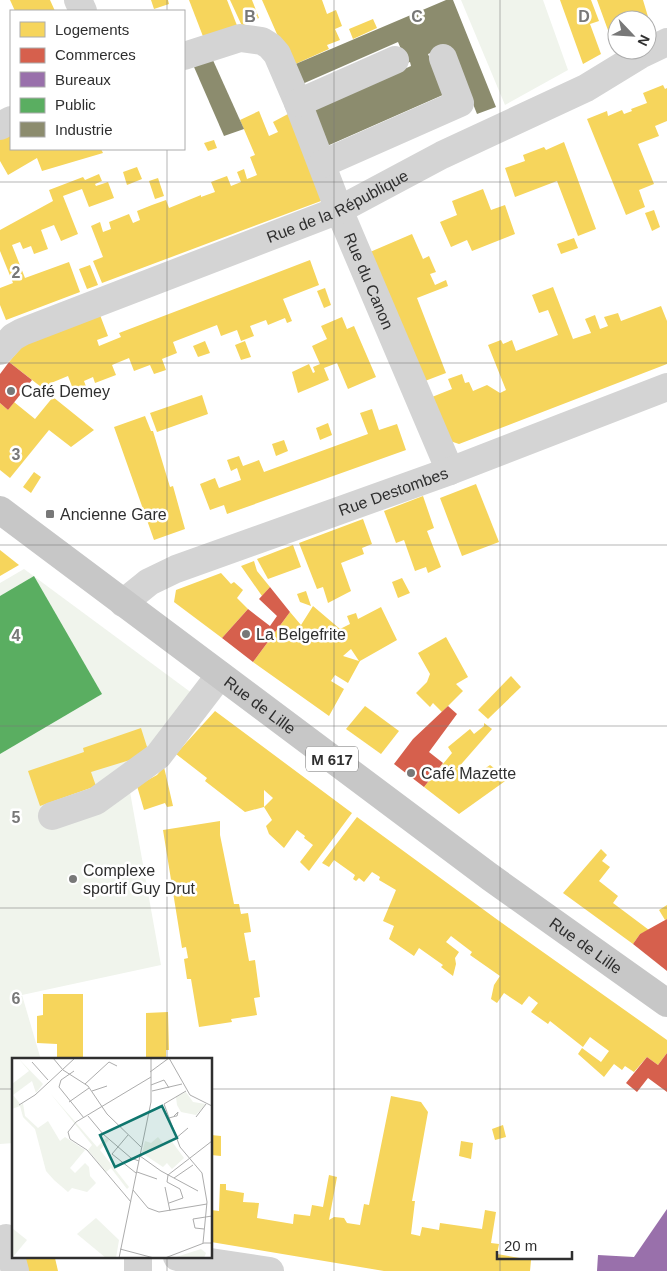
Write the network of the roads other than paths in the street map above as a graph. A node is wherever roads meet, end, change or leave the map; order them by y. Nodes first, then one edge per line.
1 (667, 42) edge
2 (185, 56) edge
3 (443, 58) dead end
4 (395, 60) dead end
5 (298, 103) junction
6 (322, 164) junction
7 (340, 210) junction
8 (0, 351) edge
9 (667, 387) edge
10 (450, 471) junction
11 (0, 510) edge
12 (123, 603) junction
13 (220, 675) junction
14 (52, 816) dead end
15 (667, 1003) edge
16 (7, 1238) edge
17 (138, 1258) edge
18 (184, 1258) edge
19 (15, 1271) edge
20 (138, 1271) edge
21 (270, 1271) edge

1 - 7 street, Rue de la République
2 - 5 street, Rue du Canon
3 - 6 street
4 - 5 street
5 - 6 street, Rue du Canon
6 - 7 street, Rue du Canon
7 - 8 street, Rue de la République
7 - 10 street, Rue du Canon
9 - 10 street, Rue Destombes
10 - 12 street, Rue Destombes
11 - 12 main road, Rue de Lille / M 617
12 - 13 main road, Rue de Lille / M 617
13 - 14 street
13 - 15 main road, Rue de Lille / M 617
16 - 19 street
17 - 20 street
18 - 21 street

